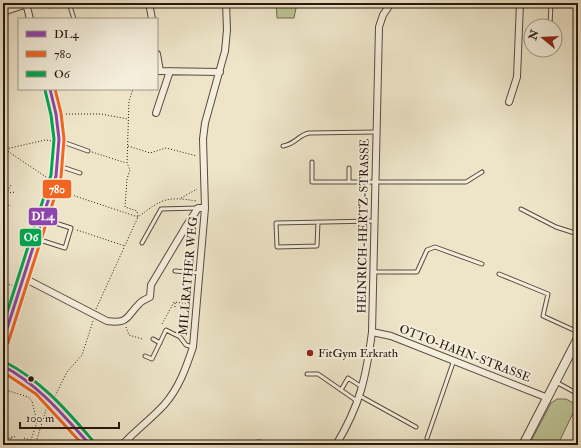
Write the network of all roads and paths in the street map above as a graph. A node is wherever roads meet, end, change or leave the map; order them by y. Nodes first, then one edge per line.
1 (69, 3) edge
2 (149, 3) edge
3 (226, 3) edge
4 (392, 3) edge
5 (520, 3) edge
6 (551, 3) edge
7 (27, 4) edge
8 (3, 12) edge
9 (30, 18) edge
10 (74, 18) edge
11 (152, 18) edge
12 (550, 18) edge
13 (158, 71) edge
14 (170, 71) junction
15 (220, 72) junction
16 (50, 90) edge
17 (133, 90) edge
18 (509, 102) dead end
19 (156, 113) dead end
20 (57, 114) junction
21 (128, 119) junction
22 (376, 132) junction
23 (60, 142) junction
24 (127, 146) junction
25 (283, 146) dead end
26 (4, 148) edge
27 (88, 151) joint
28 (203, 156) junction
29 (312, 162) dead end
30 (127, 163) junction
31 (59, 166) junction
32 (349, 168) dead end
33 (482, 172) dead end
34 (80, 173) dead end
35 (56, 182) junction
36 (349, 182) junction
37 (374, 182) junction
38 (11, 185) dead end
39 (205, 185) junction
40 (53, 189) junction
41 (3, 192) edge
42 (16, 192) dead end
43 (7, 193) junction
44 (180, 199) junction
45 (4, 204) junction
46 (11, 206) dead end
47 (203, 206) junction
48 (3, 207) edge
49 (521, 209) dead end
50 (138, 217) junction
51 (43, 219) junction
52 (374, 221) junction
53 (318, 222) junction
54 (71, 228) junction
55 (578, 234) edge
56 (37, 239) junction
57 (142, 243) dead end
58 (125, 246) junction
59 (482, 264) dead end
60 (174, 271) dead end
61 (373, 272) junction
62 (200, 273) junction
63 (499, 274) dead end
64 (24, 278) junction
65 (3, 283) edge
66 (21, 288) junction
67 (175, 302) junction
68 (198, 304) junction
69 (175, 309) dead end
70 (95, 314) junction
71 (124, 321) junction
72 (162, 324) dead end
73 (372, 332) junction
74 (578, 332) edge
75 (578, 338) edge
76 (142, 339) dead end
77 (153, 339) dead end
78 (3, 341) edge
79 (160, 343) junction
80 (193, 347) junction
81 (145, 356) dead end
82 (454, 360) junction
83 (3, 366) edge
84 (307, 374) dead end
85 (556, 382) junction
86 (363, 388) junction
87 (3, 389) edge
88 (341, 390) junction
89 (578, 394) edge
90 (548, 398) junction
91 (360, 399) junction
92 (51, 402) junction
93 (36, 422) junction
94 (42, 424) junction
95 (416, 427) dead end
96 (12, 436) junction
97 (17, 436) dead end
98 (3, 437) edge
99 (24, 438) dead end
100 (427, 438) dead end
101 (31, 440) junction
102 (36, 442) junction
103 (3, 443) edge
104 (8, 445) edge
105 (44, 445) edge
106 (90, 445) edge
107 (122, 445) edge
108 (252, 445) edge
109 (267, 445) edge
110 (336, 445) edge
111 (523, 445) edge

1 - 10 lane
2 - 11 street
3 - 15 street, MILLRATHER WEG
4 - 22 street, HEINRICH-HERTZ-STRASSE
5 - 18 street
6 - 12 lane
7 - 8 street
7 - 9 street
13 - 14 street
14 - 15 street
14 - 19 street
15 - 28 street, MILLRATHER WEG
16 - 20 street
17 - 21 path
20 - 21 path
20 - 23 street
21 - 24 path
22 - 25 lane
22 - 37 street, HEINRICH-HERTZ-STRASSE
23 - 26 path
23 - 27 lane
23 - 31 street
24 - 28 path
24 - 30 path
26 - 35 path
27 - 30 path
28 - 39 street, MILLRATHER WEG
29 - 36 lane
30 - 50 path
31 - 34 lane
31 - 35 street
32 - 36 lane
33 - 37 lane
35 - 40 street
36 - 37 lane
37 - 52 street, HEINRICH-HERTZ-STRASSE
38 - 43 path
39 - 44 path
39 - 47 street, MILLRATHER WEG
40 - 50 path
40 - 51 street
41 - 43 path
42 - 43 path
43 - 45 path
44 - 47 path
44 - 50 path
45 - 46 path
45 - 48 path
47 - 57 lane
47 - 62 street, MILLRATHER WEG
47 - 71 street
49 - 55 lane
50 - 58 path
51 - 54 lane
51 - 56 street
52 - 53 lane
52 - 61 street, HEINRICH-HERTZ-STRASSE
53 - 53 lane
54 - 56 lane
54 - 58 path
56 - 64 street
58 - 70 path
59 - 61 lane
60 - 62 lane
61 - 73 street, HEINRICH-HERTZ-STRASSE
62 - 68 street, MILLRATHER WEG
63 - 74 lane
64 - 66 street
64 - 70 street
65 - 66 path
66 - 78 street
67 - 68 path
67 - 69 path
67 - 72 path
68 - 80 street, MILLRATHER WEG
70 - 71 street
70 - 92 path
71 - 76 path
73 - 82 street, OTTO-HAHN-STRASSE
73 - 86 street, HEINRICH-HERTZ-STRASSE
75 - 85 street
77 - 79 lane
79 - 80 lane
79 - 81 lane
80 - 107 street, MILLRATHER WEG
82 - 90 street, OTTO-HAHN-STRASSE
82 - 100 lane
83 - 92 street
84 - 88 lane
85 - 89 lane
85 - 90 street
86 - 88 lane
86 - 91 street, HEINRICH-HERTZ-STRASSE
87 - 93 path
88 - 91 lane
90 - 111 street
91 - 95 lane
91 - 110 street, HEINRICH-HERTZ-STRASSE
92 - 94 path
92 - 106 street
93 - 94 path
93 - 101 path
94 - 102 path
96 - 97 path
96 - 98 path
96 - 104 path
99 - 101 path
101 - 102 path
102 - 105 path
103 - 104 path
108 - 109 lane

